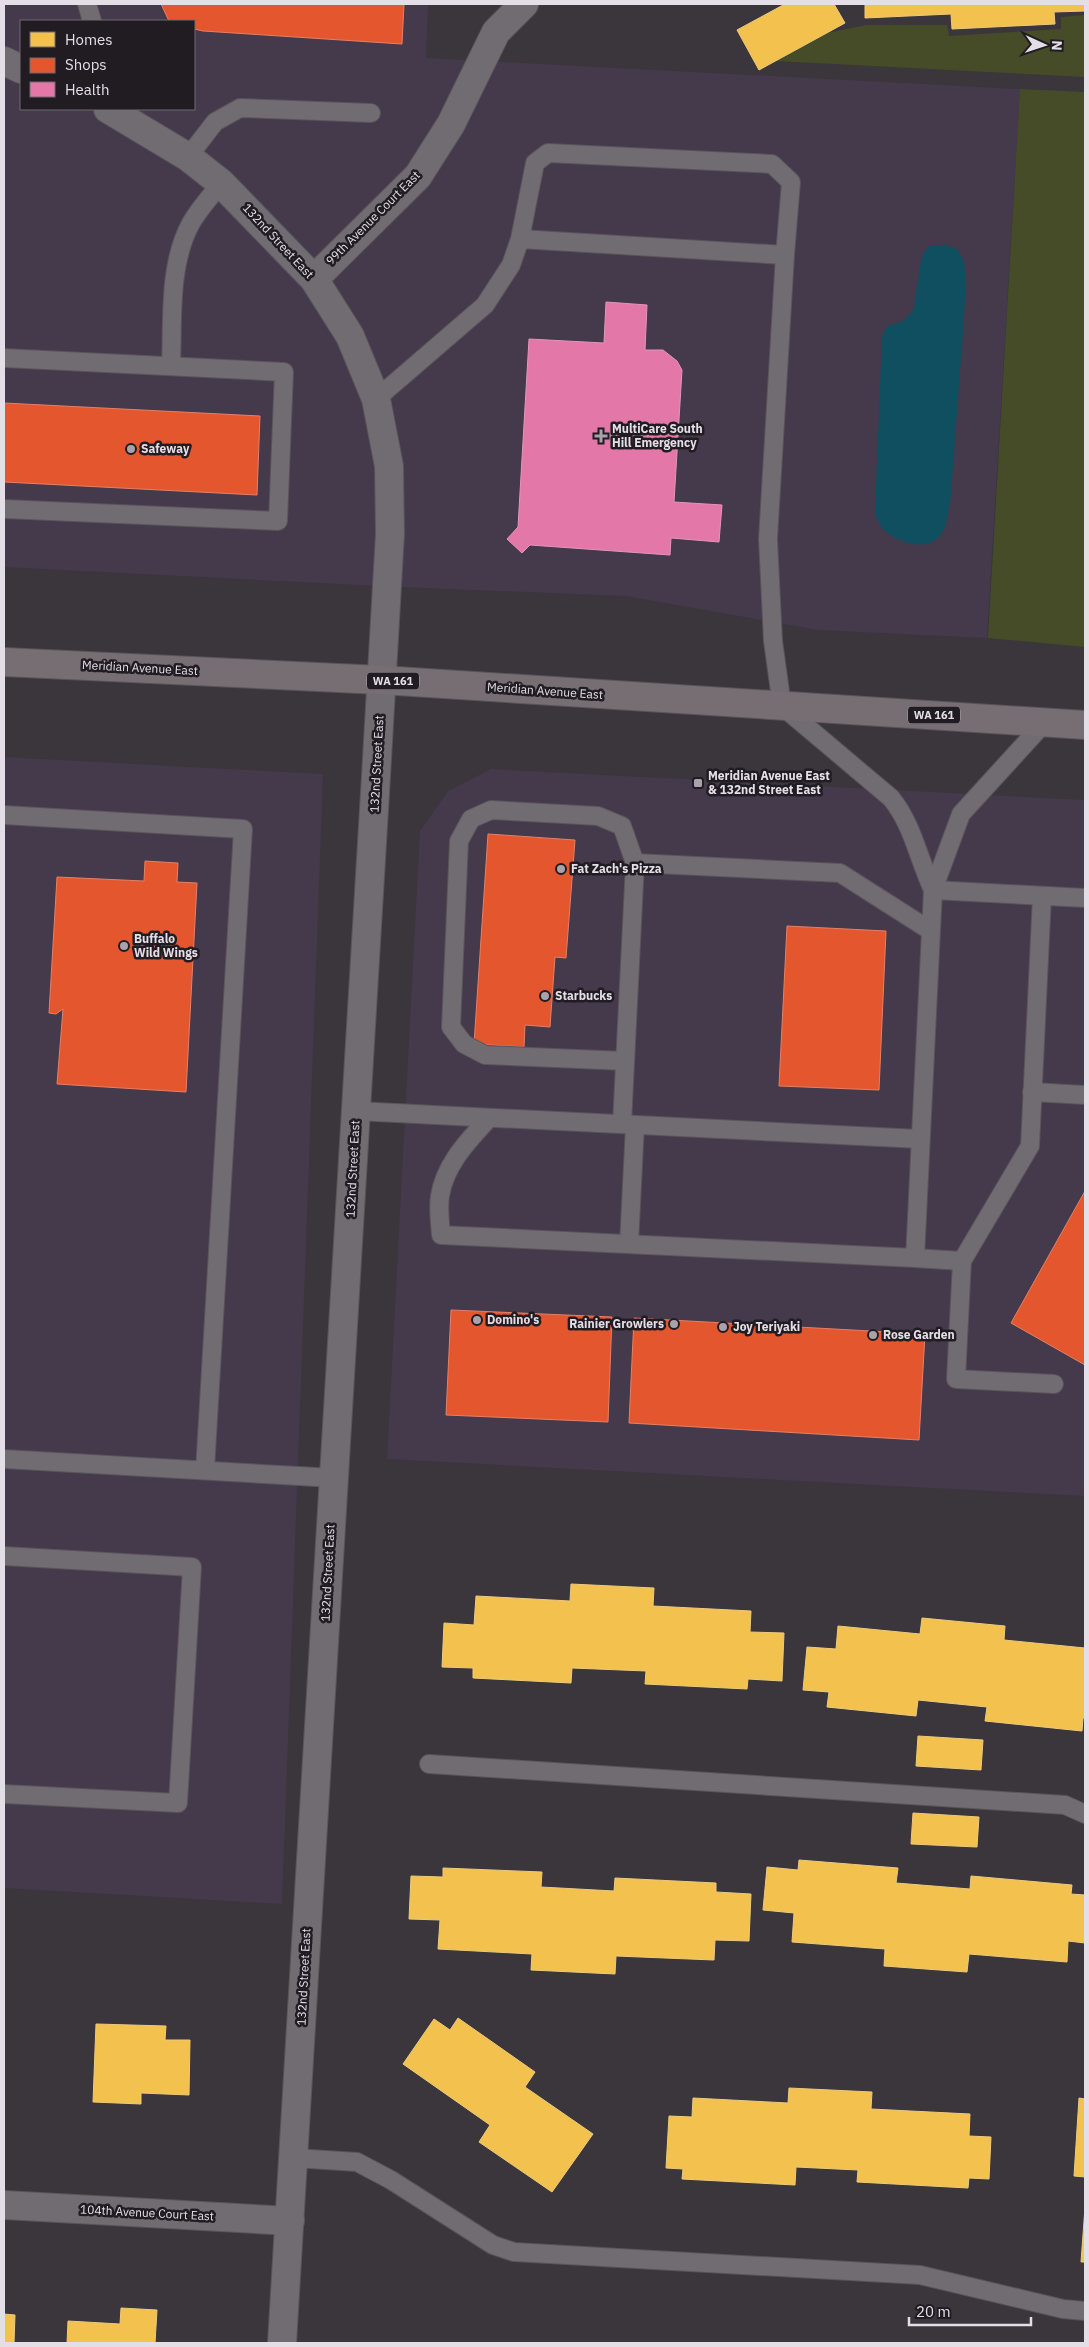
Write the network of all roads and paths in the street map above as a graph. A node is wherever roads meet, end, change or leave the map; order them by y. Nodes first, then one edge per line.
1 (88, 4) edge
2 (524, 4) edge
3 (92, 20) edge
4 (4, 61) edge
5 (20, 69) edge
6 (110, 110) edge
7 (371, 113) dead end
8 (188, 157) junction
9 (221, 183) junction
10 (520, 239) junction
11 (785, 255) junction
12 (314, 279) junction
13 (4, 358) edge
14 (171, 366) junction
15 (376, 399) junction
16 (4, 509) edge
17 (4, 662) edge
18 (381, 680) junction
19 (782, 706) junction
20 (1045, 722) junction
21 (1085, 725) edge
22 (4, 816) edge
23 (635, 863) junction
24 (933, 890) junction
25 (1042, 896) junction
26 (1085, 898) edge
27 (931, 931) junction
28 (625, 1061) junction
29 (1032, 1092) junction
30 (1085, 1095) edge
31 (356, 1111) junction
32 (488, 1118) junction
33 (629, 1125) junction
34 (920, 1139) junction
35 (629, 1244) junction
36 (915, 1258) junction
37 (962, 1261) junction
38 (1054, 1384) dead end
39 (4, 1459) edge
40 (205, 1470) junction
41 (334, 1478) junction
42 (4, 1556) edge
43 (430, 1764) dead end
44 (4, 1794) edge
45 (1085, 1814) edge
46 (294, 2158) junction
47 (4, 2205) edge
48 (290, 2222) junction
49 (1085, 2312) edge
50 (282, 2343) edge

1 - 3 lane
2 - 12 street, 99th Avenue Court East
4 - 5 street
6 - 8 street, 132nd Street East
7 - 8 lane
8 - 9 street, 132nd Street East
9 - 12 street, 132nd Street East
9 - 14 lane
10 - 11 lane
10 - 11 lane
10 - 15 lane
11 - 19 lane
12 - 15 street, 132nd Street East
13 - 14 lane
14 - 16 lane
15 - 18 street, 132nd Street East
17 - 18 main road, Meridian Avenue East / WA 161
18 - 19 main road, Meridian Avenue East / WA 161
18 - 31 street, 132nd Street East
19 - 20 main road, Meridian Avenue East / WA 161
19 - 24 lane
20 - 21 main road, Meridian Avenue East / WA 161
20 - 24 lane
22 - 40 lane
23 - 27 lane
23 - 28 lane
23 - 28 lane
24 - 25 lane
24 - 27 lane
25 - 26 lane
25 - 29 lane
27 - 34 lane
28 - 33 lane
29 - 30 lane
29 - 37 lane
31 - 32 lane
31 - 41 street, 132nd Street East
32 - 33 lane
32 - 35 lane
33 - 34 lane
33 - 35 lane
34 - 36 lane
35 - 36 lane
36 - 37 lane
37 - 38 lane
39 - 40 lane
40 - 41 lane
41 - 46 street, 132nd Street East
42 - 44 lane
43 - 45 lane
46 - 48 street, 132nd Street East
46 - 49 lane
47 - 48 street, 104th Avenue Court East
48 - 50 street, 132nd Street East

